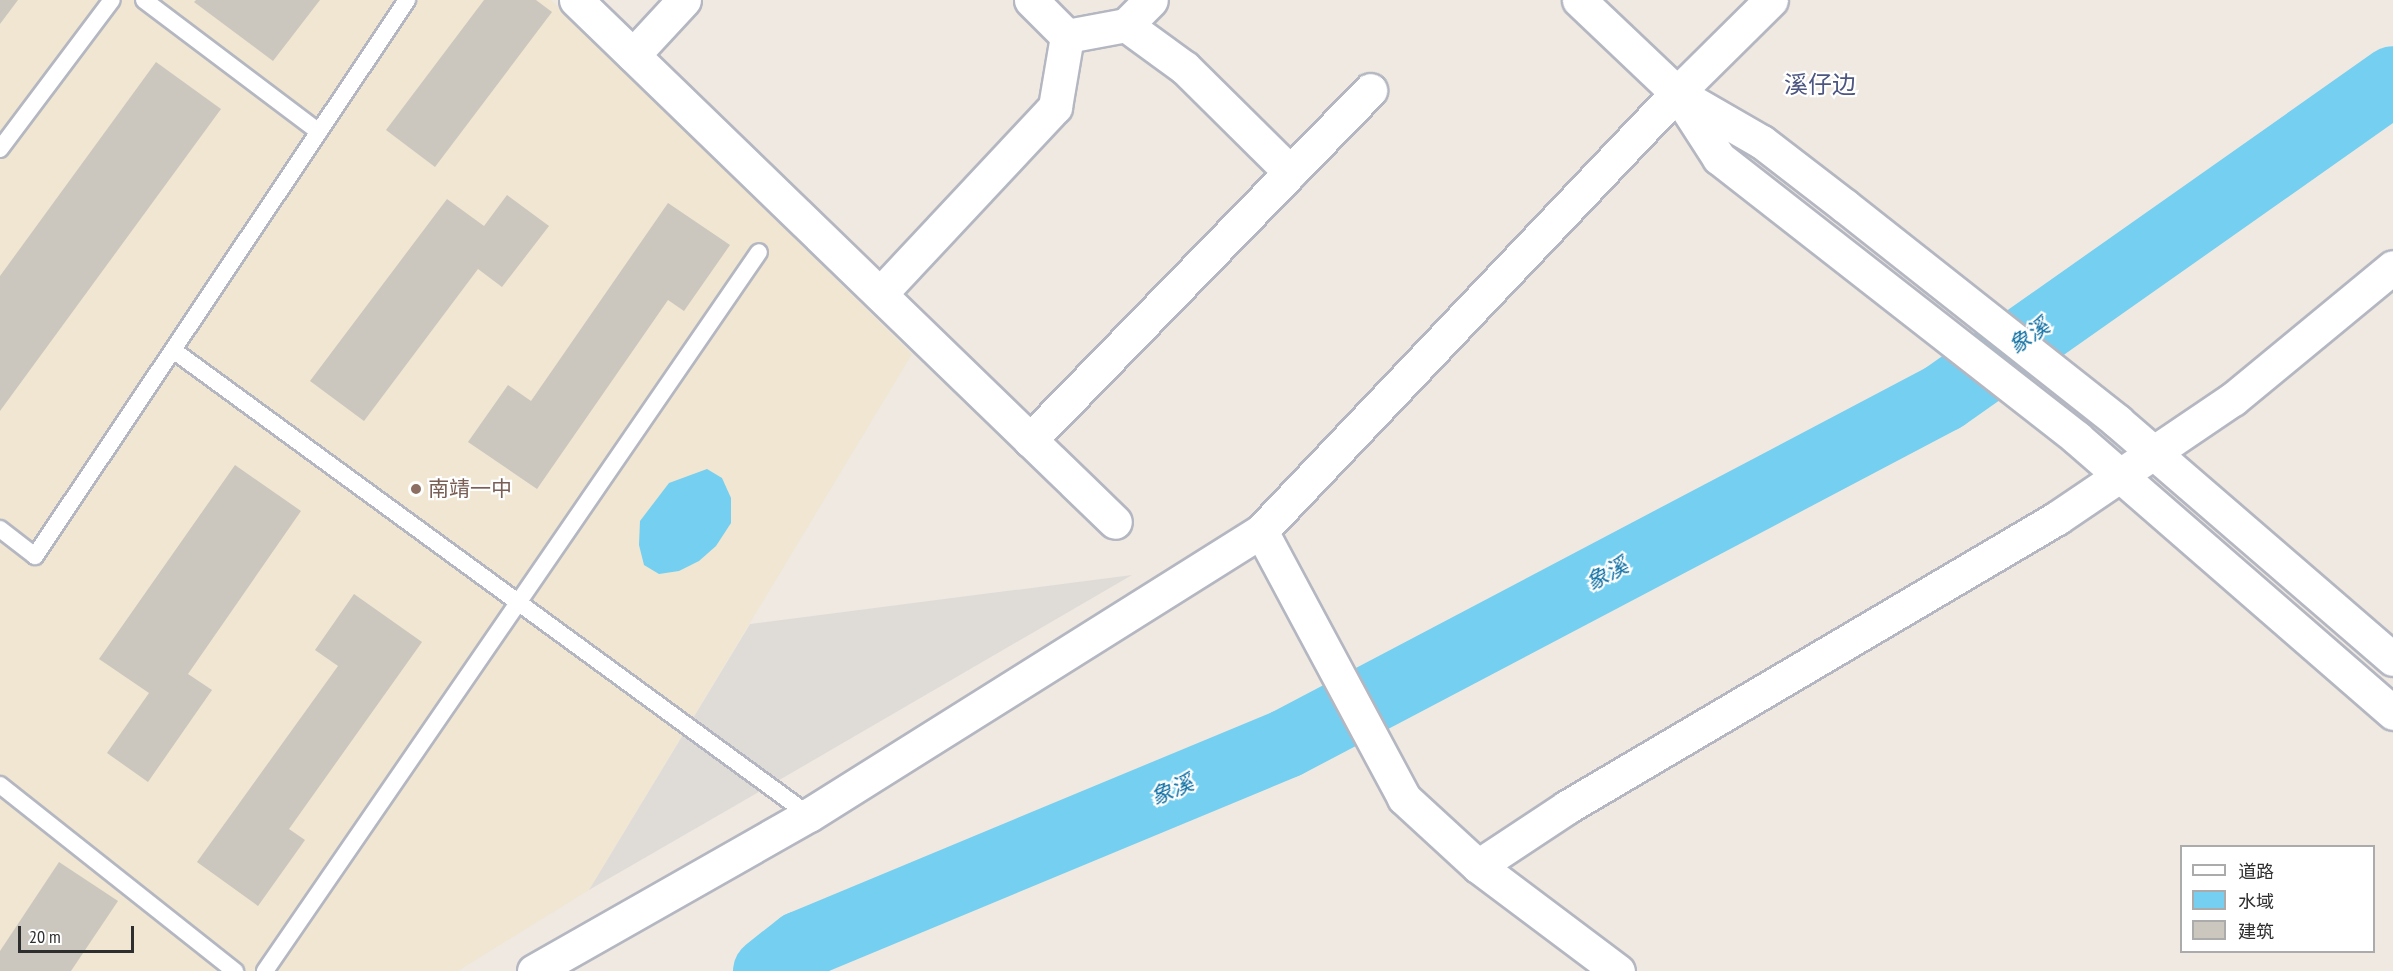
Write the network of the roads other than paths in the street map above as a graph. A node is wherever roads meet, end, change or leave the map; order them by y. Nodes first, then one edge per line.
1 (112, 0) edge
2 (144, 0) edge
3 (407, 0) edge
4 (576, 0) edge
5 (684, 0) edge
6 (1031, 0) edge
7 (1150, 0) edge
8 (1579, 0) edge
9 (1771, 0) edge
10 (1126, 25) junction
11 (1067, 36) junction
12 (633, 55) junction
13 (1370, 90) dead end
14 (1677, 93) junction
15 (319, 132) junction
16 (0, 149) edge
17 (1290, 172) junction
18 (759, 252) dead end
19 (2393, 267) edge
20 (880, 294) junction
21 (173, 350) junction
22 (1030, 440) junction
23 (2154, 453) junction
24 (2120, 476) junction
25 (1116, 522) dead end
26 (0, 529) edge
27 (1261, 531) junction
28 (518, 603) junction
29 (2393, 659) edge
30 (2393, 713) edge
31 (0, 785) edge
32 (809, 815) junction
33 (1478, 866) junction
34 (234, 971) edge
35 (265, 971) edge
36 (534, 971) edge
37 (1618, 971) edge

1 - 16 lane
2 - 15 lane
3 - 15 lane
4 - 12 street
5 - 12 street
6 - 11 street
7 - 10 street
8 - 14 street
9 - 14 street
10 - 11 street
10 - 17 street
11 - 20 street
12 - 20 street
13 - 17 street
14 - 23 street
14 - 24 street
14 - 27 street
15 - 21 lane
17 - 22 street
18 - 28 lane
19 - 23 street
20 - 22 street
21 - 26 lane
21 - 28 lane
22 - 25 street
23 - 24 street
23 - 29 street
24 - 30 street
24 - 33 street
27 - 32 street
27 - 33 street
28 - 32 lane
28 - 35 lane
31 - 34 lane
32 - 36 street
33 - 37 street

